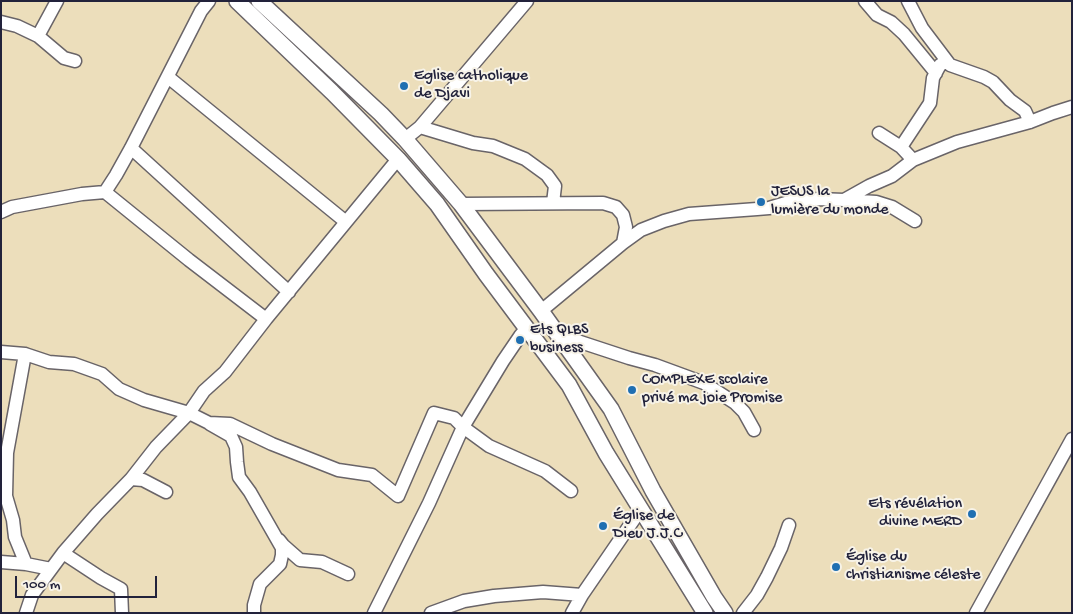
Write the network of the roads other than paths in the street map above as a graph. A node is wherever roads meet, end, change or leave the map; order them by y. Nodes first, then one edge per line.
1 (56, 1) edge
2 (209, 1) edge
3 (237, 1) edge
4 (259, 1) edge
5 (527, 1) edge
6 (865, 1) edge
7 (908, 1) edge
8 (1, 22) edge
9 (38, 36) junction
10 (75, 60) dead end
11 (947, 61) junction
12 (936, 73) junction
13 (168, 77) junction
14 (1071, 107) edge
15 (1030, 122) junction
16 (420, 128) junction
17 (879, 132) dead end
18 (406, 139) junction
19 (901, 147) junction
20 (131, 148) junction
21 (398, 159) junction
22 (913, 160) junction
23 (105, 192) junction
24 (844, 200) junction
25 (553, 202) junction
26 (461, 204) junction
27 (1, 212) edge
28 (915, 221) dead end
29 (346, 222) junction
30 (623, 243) junction
31 (289, 292) junction
32 (541, 311) junction
33 (266, 319) junction
34 (526, 329) junction
35 (556, 334) junction
36 (1, 352) edge
37 (25, 354) junction
38 (189, 413) junction
39 (209, 424) junction
40 (464, 427) junction
41 (754, 430) dead end
42 (1072, 439) edge
43 (131, 479) junction
44 (570, 491) dead end
45 (166, 492) dead end
46 (641, 509) junction
47 (267, 522) junction
48 (789, 525) dead end
49 (63, 553) junction
50 (1, 562) edge
51 (26, 564) junction
52 (51, 569) junction
53 (348, 574) dead end
54 (582, 594) junction
55 (26, 613) edge
56 (122, 613) edge
57 (254, 613) edge
58 (374, 613) edge
59 (431, 613) edge
60 (572, 613) edge
61 (705, 613) edge
62 (725, 613) edge
63 (743, 613) edge
64 (976, 613) edge

1 - 9 street
2 - 13 street
3 - 21 main road
4 - 18 main road
5 - 16 street
6 - 12 street
7 - 11 street
8 - 9 street
9 - 10 street
11 - 12 street
11 - 15 street
12 - 19 street
13 - 20 street
13 - 29 street
14 - 15 street
15 - 22 street
16 - 18 street
16 - 25 street
17 - 19 street
18 - 26 main road
19 - 22 street
20 - 23 street
20 - 31 street
21 - 29 street
21 - 34 main road
22 - 24 street
23 - 27 street
23 - 33 street
24 - 28 street
24 - 30 street
25 - 26 street
25 - 30 street
26 - 32 main road
29 - 31 street
30 - 32 street
31 - 33 street
32 - 35 main road
33 - 38 street
34 - 40 street
34 - 46 main road
35 - 41 street
35 - 62 main road
36 - 37 street
37 - 38 street
37 - 51 street
38 - 39 street
38 - 43 street
39 - 40 street
39 - 47 street
40 - 44 street
40 - 58 street
42 - 64 street
43 - 45 street
43 - 49 street
46 - 54 street
46 - 61 main road
47 - 53 street
47 - 57 street
48 - 63 street
49 - 52 street
49 - 56 street
50 - 51 street
51 - 52 street
52 - 55 street
54 - 59 street
54 - 60 street

